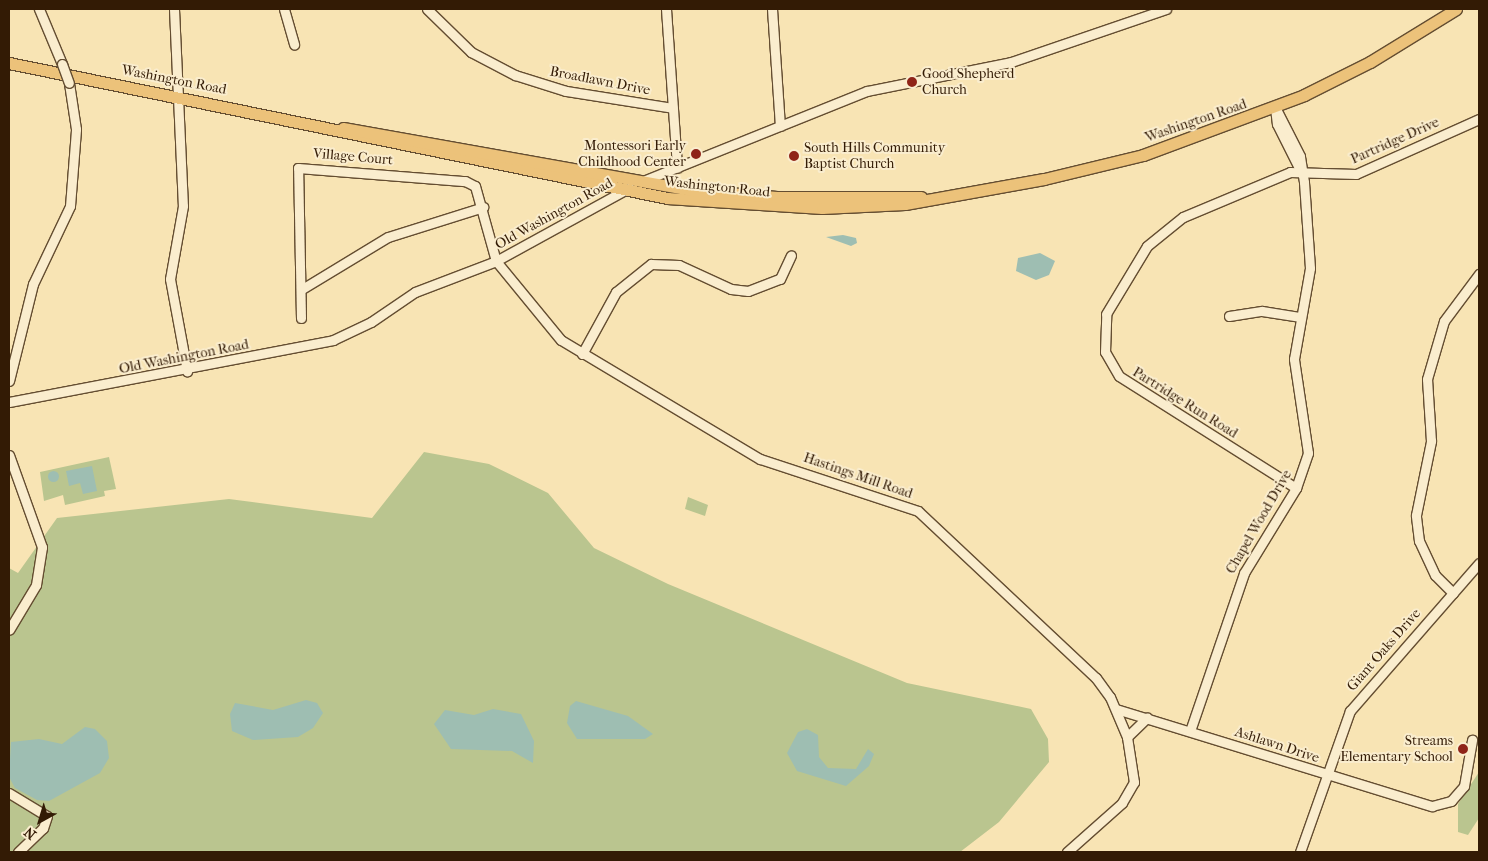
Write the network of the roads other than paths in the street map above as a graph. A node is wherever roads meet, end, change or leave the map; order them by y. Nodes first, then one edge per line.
1 (39, 9) edge
2 (174, 9) edge
3 (284, 9) edge
4 (427, 9) edge
5 (666, 9) edge
6 (772, 9) edge
7 (1166, 9) edge
8 (1456, 9) edge
9 (294, 45) dead end
10 (9, 63) edge
11 (179, 96) junction
12 (1275, 107) junction
13 (673, 108) junction
14 (1479, 119) edge
15 (780, 126) junction
16 (334, 128) junction
17 (677, 168) junction
18 (1290, 172) joint
19 (1302, 174) junction
20 (642, 182) junction
21 (625, 190) junction
22 (923, 197) junction
23 (483, 207) junction
24 (791, 255) dead end
25 (496, 261) junction
26 (1479, 274) edge
27 (302, 289) junction
28 (1228, 316) dead end
29 (1298, 317) junction
30 (301, 318) dead end
31 (582, 354) junction
32 (187, 371) junction
33 (9, 381) edge
34 (9, 402) edge
35 (9, 454) edge
36 (1296, 488) junction
37 (1479, 564) edge
38 (1453, 593) junction
39 (9, 630) edge
40 (1116, 709) junction
41 (1147, 718) junction
42 (1190, 730) junction
43 (1127, 737) junction
44 (1472, 740) dead end
45 (1327, 776) junction
46 (9, 793) edge
47 (18, 852) edge
48 (1067, 852) edge
49 (1302, 852) edge

1 - 33 street, bridge
2 - 11 street
3 - 9 street
4 - 13 street, Broadlawn Drive
5 - 13 street
6 - 15 street
7 - 15 street, Old Washington Road
8 - 12 main road, Washington Road
10 - 11 main road, Washington Road
11 - 16 main road, Washington Road
11 - 32 street
12 - 19 street, Chapel Wood Drive
12 - 22 main road, Washington Road
13 - 17 street
14 - 19 street, Partridge Drive
15 - 17 street, Old Washington Road
16 - 20 main road, Washington Road
16 - 21 main road, Washington Road
17 - 20 street, Old Washington Road
18 - 19 street, Partridge Drive
18 - 36 street, Partridge Run Road
19 - 29 street, Chapel Wood Drive
20 - 21 street, Old Washington Road
20 - 22 main road, Washington Road
21 - 22 main road, Washington Road
21 - 25 street, Old Washington Road
23 - 25 street, Village Court
23 - 27 street
23 - 27 street, Village Court
24 - 31 street
25 - 31 street, Hastings Mill Road
25 - 32 street, Old Washington Road
26 - 38 street
27 - 30 street, Village Court
28 - 29 street
29 - 36 street, Chapel Wood Drive
31 - 40 street, Hastings Mill Road
32 - 34 street, Old Washington Road
35 - 39 street
36 - 42 street, Chapel Wood Drive
37 - 38 street, Giant Oaks Drive
38 - 45 street, Giant Oaks Drive
40 - 41 street, Ashlawn Drive
40 - 43 street, Hastings Mill Road
41 - 42 street, Ashlawn Drive
41 - 43 street
42 - 45 street, Ashlawn Drive
43 - 48 street, Hastings Mill Road
44 - 45 street, Ashlawn Drive
45 - 49 street, Giant Oaks Drive
46 - 47 street

